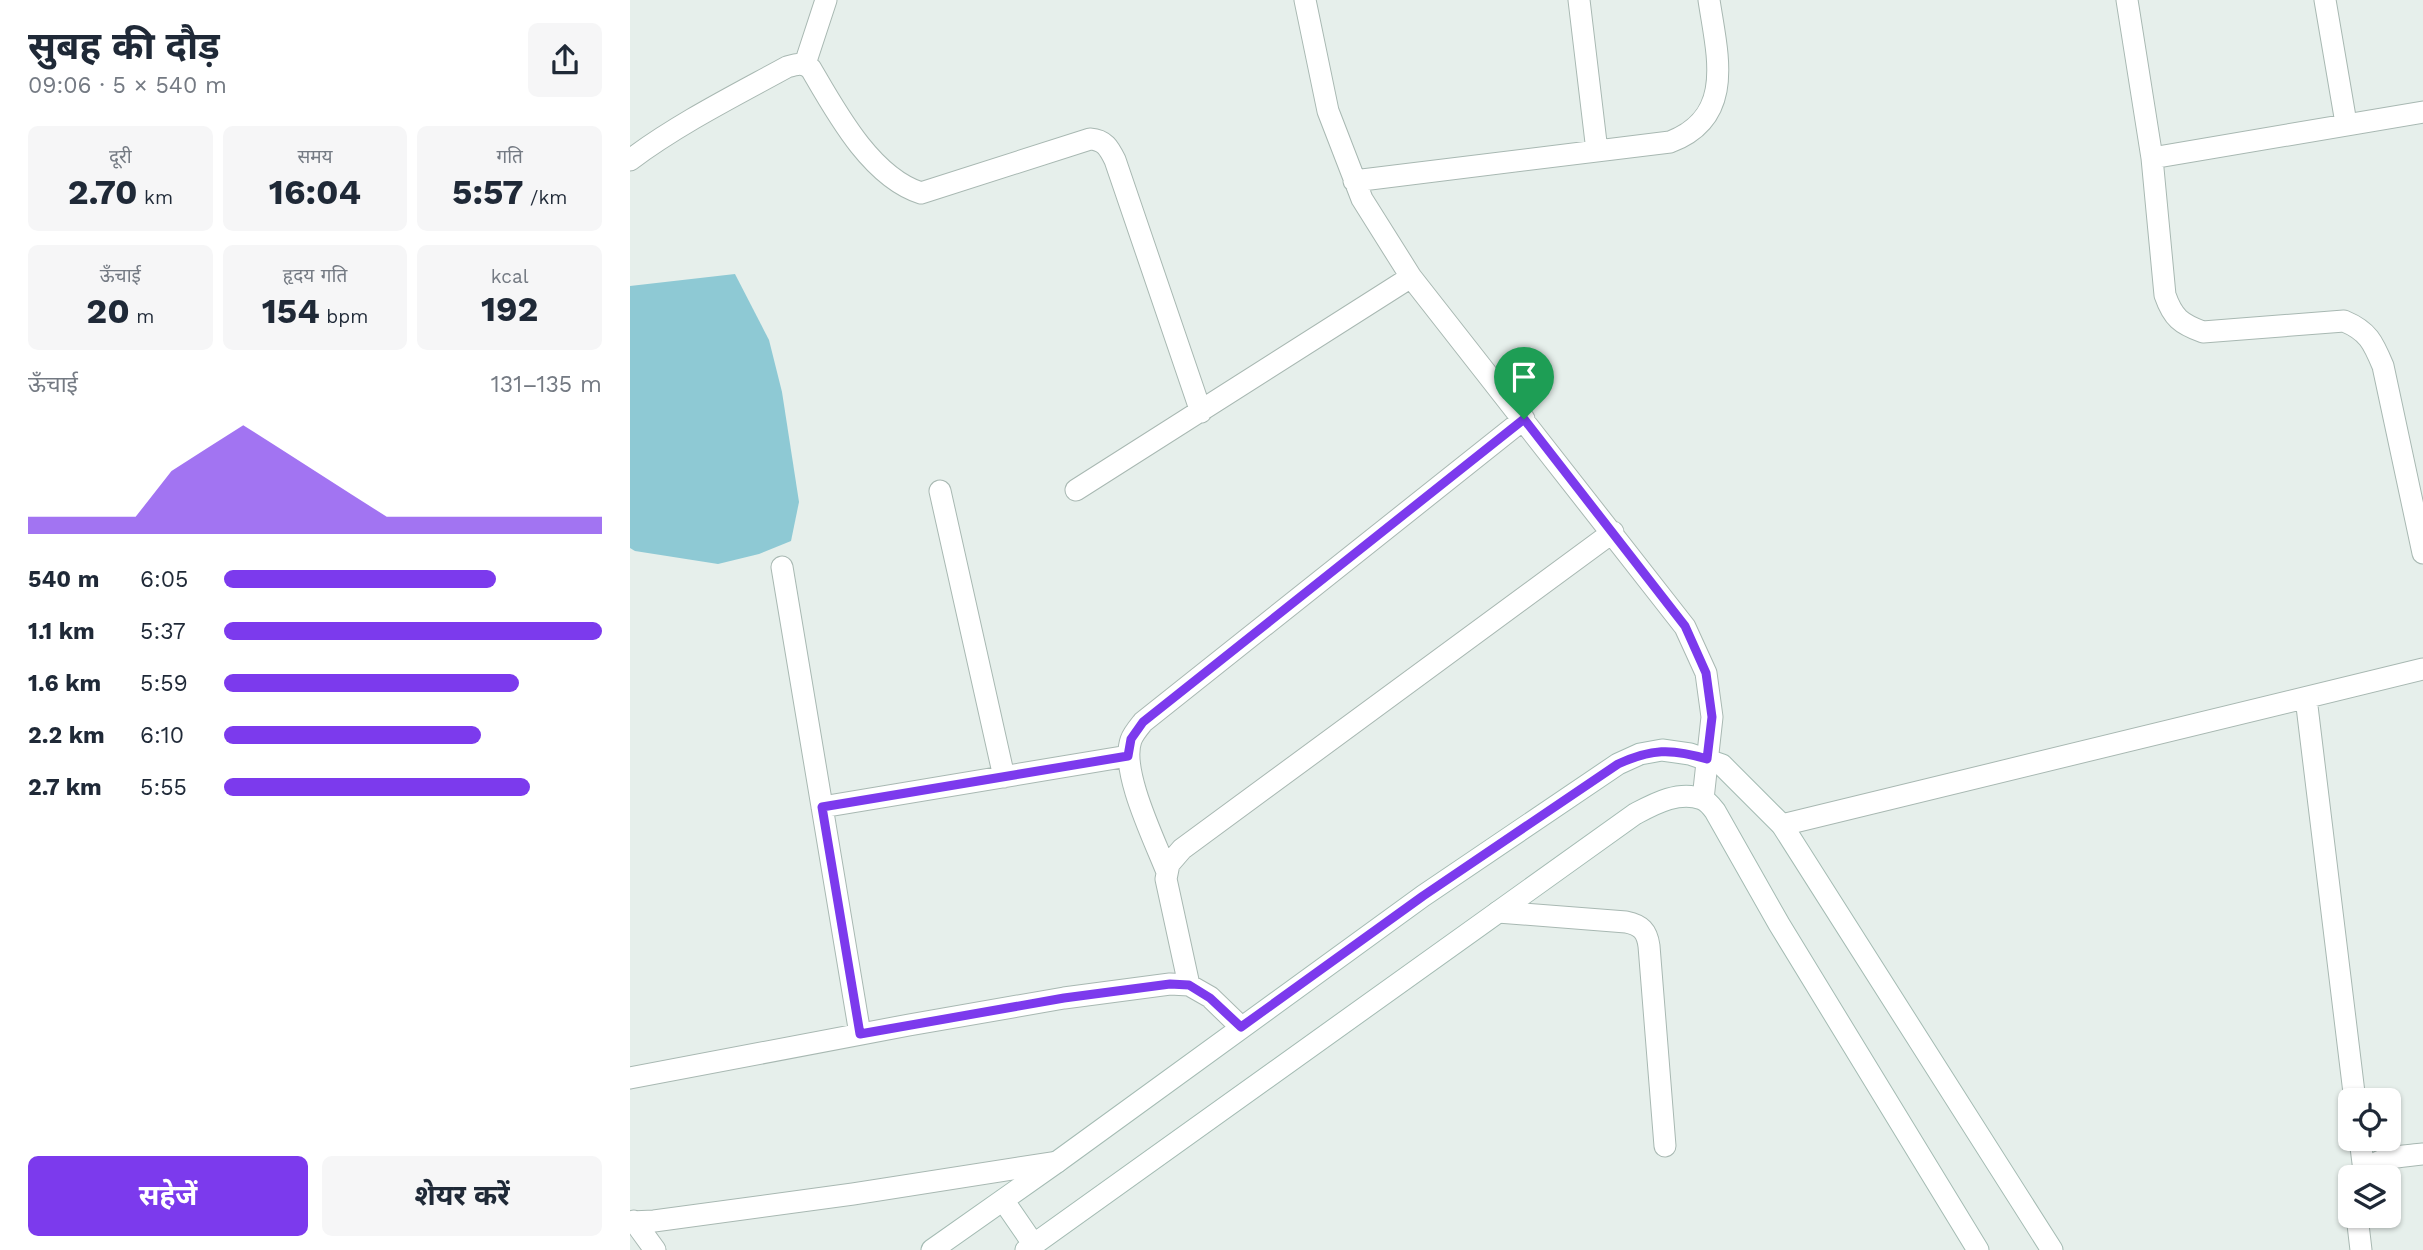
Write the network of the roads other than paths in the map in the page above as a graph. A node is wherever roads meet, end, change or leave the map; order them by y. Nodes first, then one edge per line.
1 (826, 0) edge
2 (1305, 0) edge
3 (1579, 0) edge
4 (1709, 0) edge
5 (2127, 0) edge
6 (2325, 0) edge
7 (805, 64) junction
8 (2423, 112) edge
9 (2346, 123) junction
10 (1597, 151) junction
11 (2152, 159) junction
12 (630, 160) edge
13 (1354, 181) junction
14 (1411, 277) junction
15 (1201, 412) junction
16 (1524, 419) junction
17 (1076, 490) dead end
18 (940, 491) dead end
19 (1613, 532) junction
20 (2423, 553) edge
21 (782, 567) dead end
22 (2423, 669) edge
23 (2306, 698) junction
24 (1128, 756) junction
25 (1707, 759) junction
26 (1004, 777) junction
27 (1703, 799) junction
28 (822, 807) junction
29 (1782, 825) junction
30 (1167, 872) junction
31 (1497, 912) junction
32 (1189, 985) junction
33 (1241, 1027) junction
34 (860, 1034) junction
35 (630, 1078) edge
36 (2353, 1088) edge
37 (1665, 1146) dead end
38 (2423, 1154) edge
39 (1058, 1162) junction
40 (2372, 1165) edge
41 (1003, 1200) junction
42 (632, 1222) edge
43 (2358, 1228) edge
44 (1030, 1247) edge
45 (655, 1250) edge
46 (932, 1250) edge
47 (1978, 1250) edge
48 (2053, 1250) edge
49 (2361, 1250) edge

1 - 7 street
2 - 13 street
3 - 10 street
4 - 10 street
5 - 11 street
6 - 9 street
7 - 12 street
7 - 15 street
8 - 9 street
9 - 11 street
10 - 13 street
11 - 20 street
13 - 14 street
14 - 15 street
14 - 16 street
15 - 17 street
16 - 19 street
16 - 24 street
18 - 26 street
19 - 25 street
19 - 30 street
21 - 28 street
22 - 23 street
23 - 29 street
23 - 36 street
24 - 26 street
24 - 30 street
25 - 27 street
25 - 29 street
25 - 33 street
26 - 28 street
27 - 31 street
27 - 47 street
28 - 34 street
29 - 48 street
30 - 32 street
31 - 37 street
31 - 44 street
32 - 33 street
32 - 34 street
33 - 39 street
34 - 35 street
38 - 40 street
39 - 41 street
39 - 42 street
41 - 44 street
41 - 46 street
42 - 45 street
43 - 49 street

